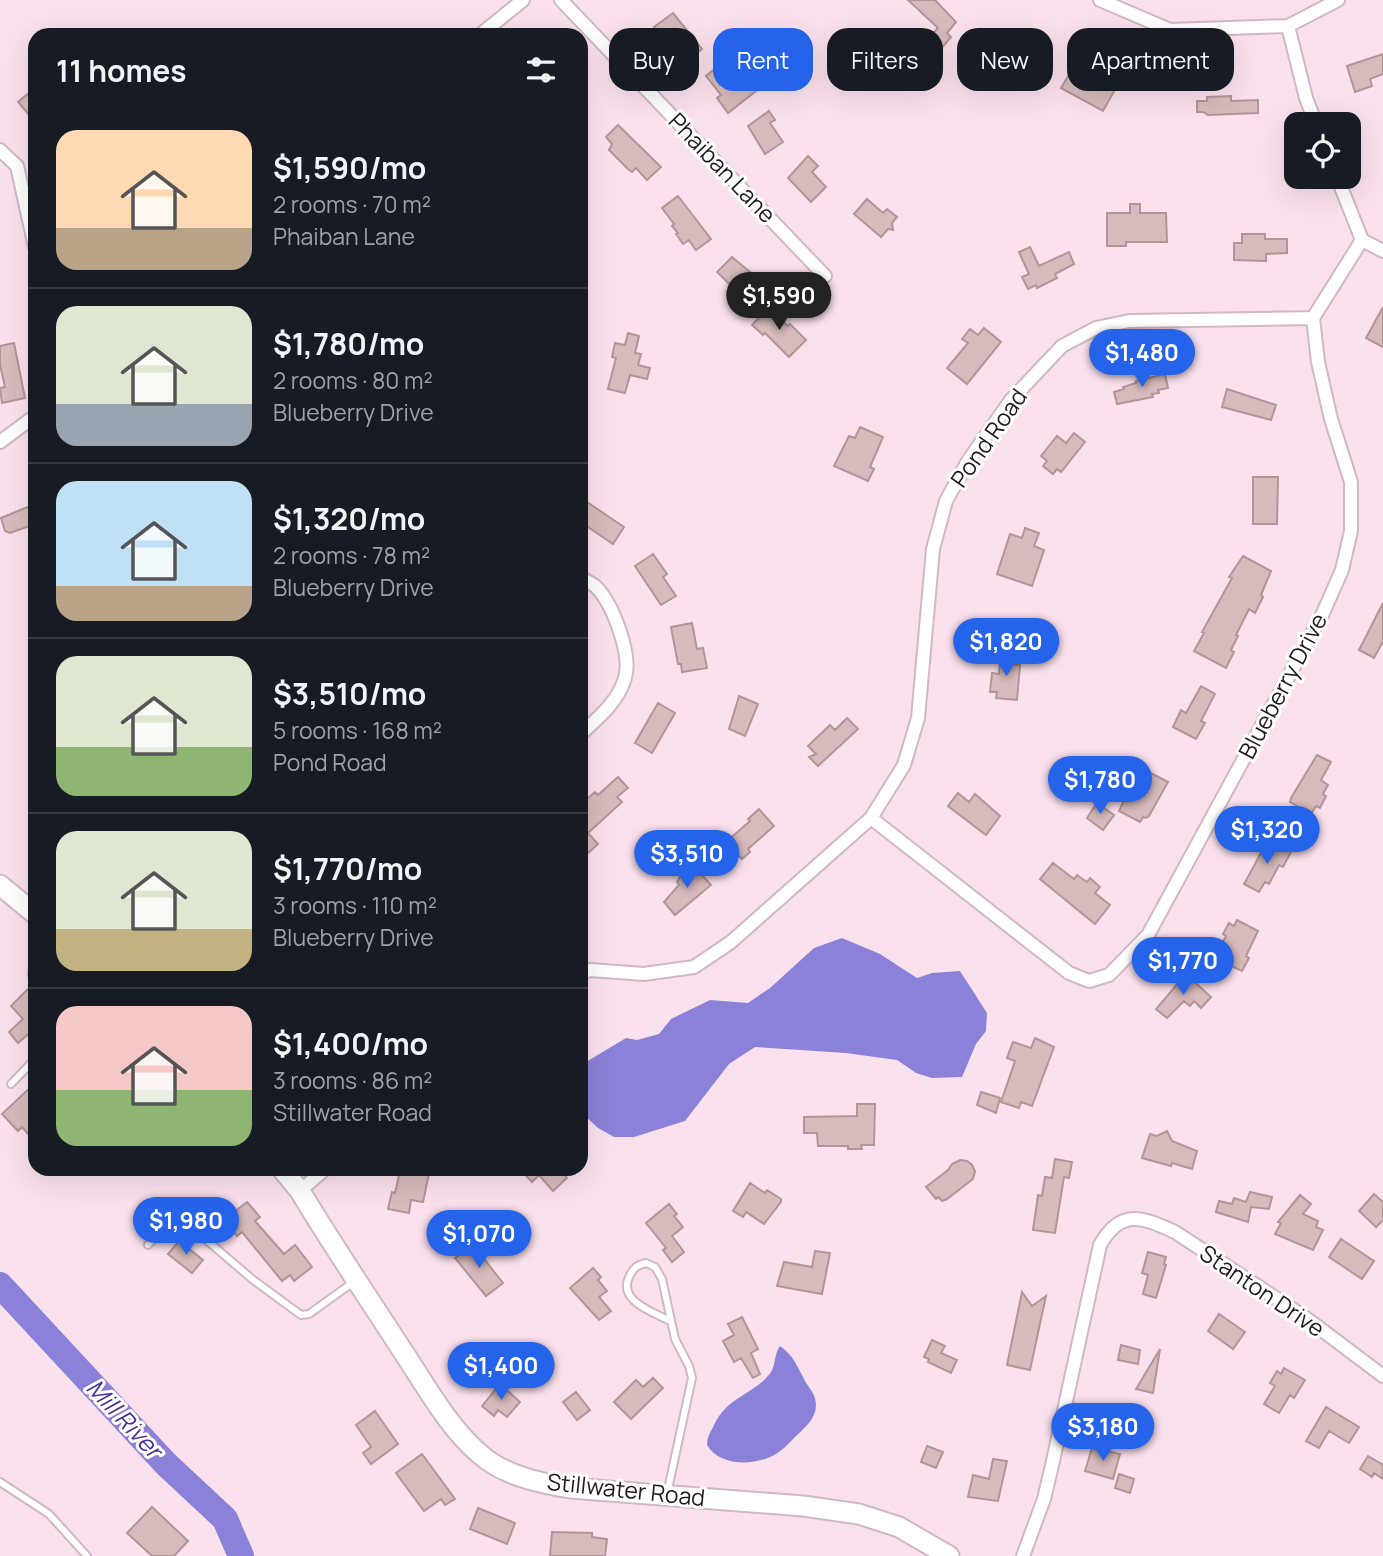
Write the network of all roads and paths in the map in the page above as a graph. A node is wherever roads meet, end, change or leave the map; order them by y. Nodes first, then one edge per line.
1 (523, 0) edge
2 (561, 0) edge
3 (1100, 0) edge
4 (1338, 0) edge
5 (1288, 26) junction
6 (489, 28) edge
7 (588, 28) edge
8 (588, 28) edge
9 (1311, 112) edge
10 (0, 150) edge
11 (1342, 189) edge
12 (28, 216) edge
13 (1362, 240) junction
14 (1383, 251) edge
15 (825, 276) dead end
16 (1313, 318) junction
17 (28, 421) edge
18 (0, 442) edge
19 (588, 582) edge
20 (588, 727) edge
21 (871, 818) junction
22 (0, 885) edge
23 (28, 908) edge
24 (588, 971) edge
25 (28, 1066) edge
26 (11, 1084) dead end
27 (288, 1176) edge
28 (317, 1176) edge
29 (300, 1191) junction
30 (148, 1245) dead end
31 (356, 1280) junction
32 (670, 1321) junction
33 (1383, 1376) edge
34 (0, 1482) edge
35 (667, 1495) junction
36 (87, 1556) edge
37 (949, 1556) edge
38 (1023, 1556) edge

1 - 6 street
2 - 7 street, Phaiban Lane
3 - 5 street
4 - 5 street
5 - 9 street
8 - 15 street, Phaiban Lane
10 - 12 street
11 - 13 street
13 - 14 street
13 - 16 street
16 - 21 street, Pond Road
16 - 21 street, Blueberry Drive
17 - 18 street
19 - 20 street
21 - 24 street, Pond Road
22 - 23 main road
25 - 26 lane
27 - 29 main road, Stillwater Road
28 - 29 street
29 - 31 main road, Stillwater Road
30 - 31 lane
31 - 35 main road, Stillwater Road
32 - 32 lane
32 - 35 lane
33 - 38 street, Stanton Drive
34 - 36 lane
35 - 37 main road, Stillwater Road

